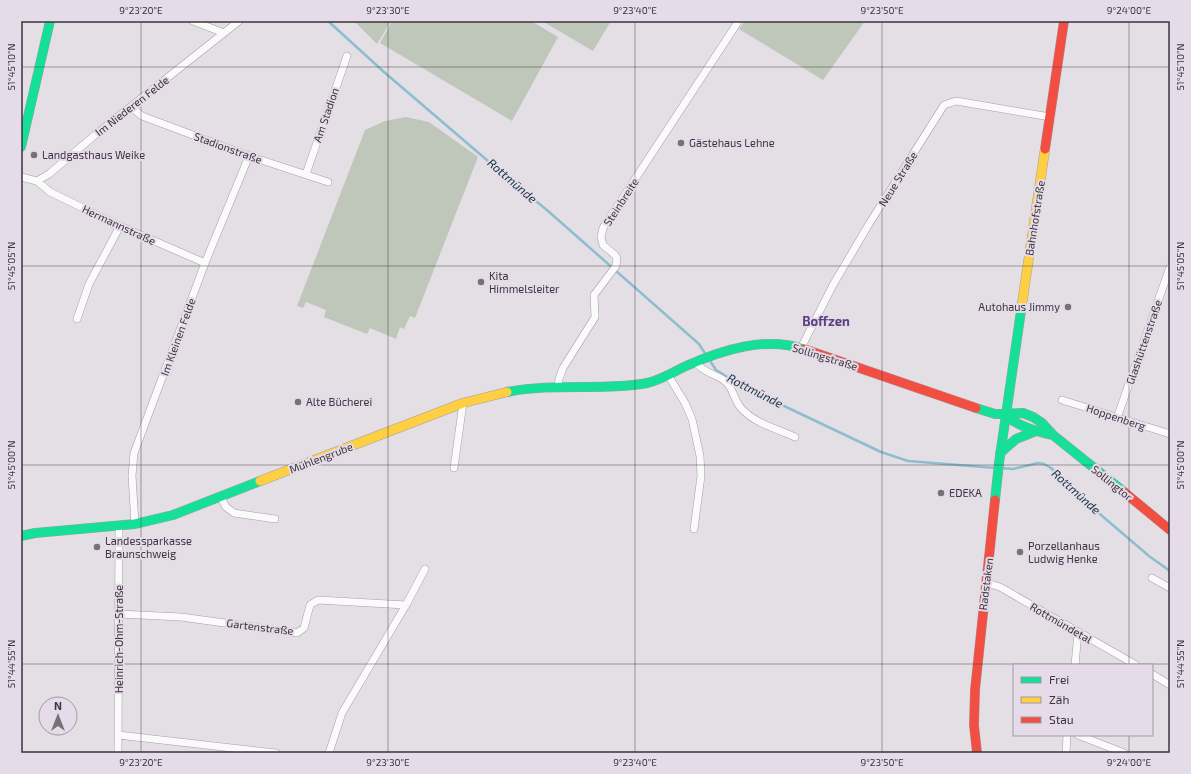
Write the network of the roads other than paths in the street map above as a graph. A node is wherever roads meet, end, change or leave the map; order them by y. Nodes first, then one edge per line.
1 (50, 21) edge
2 (193, 21) edge
3 (239, 21) edge
4 (738, 21) edge
5 (1064, 21) edge
6 (224, 33) junction
7 (346, 56) dead end
8 (132, 108) junction
9 (1050, 117) junction
10 (21, 147) edge
11 (249, 156) junction
12 (306, 174) junction
13 (21, 177) edge
14 (36, 181) junction
15 (328, 182) dead end
16 (120, 226) junction
17 (205, 263) junction
18 (1170, 267) edge
19 (77, 319) dead end
20 (801, 348) junction
21 (698, 361) junction
22 (668, 375) junction
23 (558, 387) junction
24 (621, 387) joint
25 (1062, 400) dead end
26 (463, 403) junction
27 (1006, 415) junction
28 (1117, 418) junction
29 (1036, 431) junction
30 (1170, 434) edge
31 (1053, 435) junction
32 (795, 437) dead end
33 (999, 458) junction
34 (454, 468) dead end
35 (220, 496) junction
36 (275, 519) dead end
37 (119, 524) junction
38 (135, 524) junction
39 (694, 529) dead end
40 (1170, 530) edge
41 (21, 536) edge
42 (425, 569) dead end
43 (1152, 578) dead end
44 (987, 582) junction
45 (1170, 588) edge
46 (406, 605) junction
47 (119, 614) junction
48 (1078, 632) junction
49 (1075, 664) edge
50 (1134, 664) edge
51 (1153, 675) edge
52 (1170, 685) edge
53 (118, 735) junction
54 (1067, 736) edge
55 (1081, 736) edge
56 (118, 753) edge
57 (276, 753) edge
58 (330, 753) edge
59 (977, 753) edge
60 (1066, 753) edge
61 (1124, 753) edge

1 - 10 street
2 - 6 street
3 - 6 street, Im Niederen Felde
4 - 23 street, Steinbreite
5 - 9 street, Bahnhofstraße
6 - 8 street, Im Niederen Felde
7 - 12 street, Am Stadion
8 - 11 street, Stadionstraße
8 - 14 street, Im Niederen Felde
9 - 20 street, Neue Straße
9 - 27 street, Bahnhofstraße
11 - 12 street, Stadionstraße
11 - 17 street, Im Kleinen Felde
12 - 15 street, Stadionstraße
13 - 14 street
14 - 16 street, Hermannstraße
16 - 17 street, Hermannstraße
16 - 19 street
17 - 38 street, Im Kleinen Felde
18 - 28 street, Glashüttenstraße
20 - 21 street, Sollingstraße
20 - 27 street, Sollingstraße
21 - 22 street, Sollingstraße
21 - 32 street
22 - 24 street, Sollingstraße
22 - 39 street
23 - 24 street, Mühlengrube
23 - 26 street, Mühlengrube
25 - 28 street, Hoppenberg
26 - 34 street
26 - 35 street, Mühlengrube
27 - 29 street, Sollingtor
27 - 31 street, Sollingtor
27 - 33 street, Radstaken
28 - 30 street, Hoppenberg
29 - 31 street, Sollingtor
29 - 33 street
31 - 40 street, Sollingtor
33 - 44 street, Radstaken
35 - 36 street
35 - 38 street, Mühlengrube
37 - 38 street, Mühlengrube
37 - 41 street, Mühlengrube
37 - 47 street, Heinrich-Ohm-Straße
42 - 46 street
43 - 45 street
44 - 48 street, Rottmündetal
44 - 59 street, Radstaken
46 - 47 street, Gartenstraße
46 - 58 street
47 - 53 street, Heinrich-Ohm-Straße
48 - 49 street
48 - 50 street, Rottmündetal
51 - 52 street
53 - 56 street, Heinrich-Ohm-Straße
53 - 57 street
54 - 60 street
55 - 61 street

